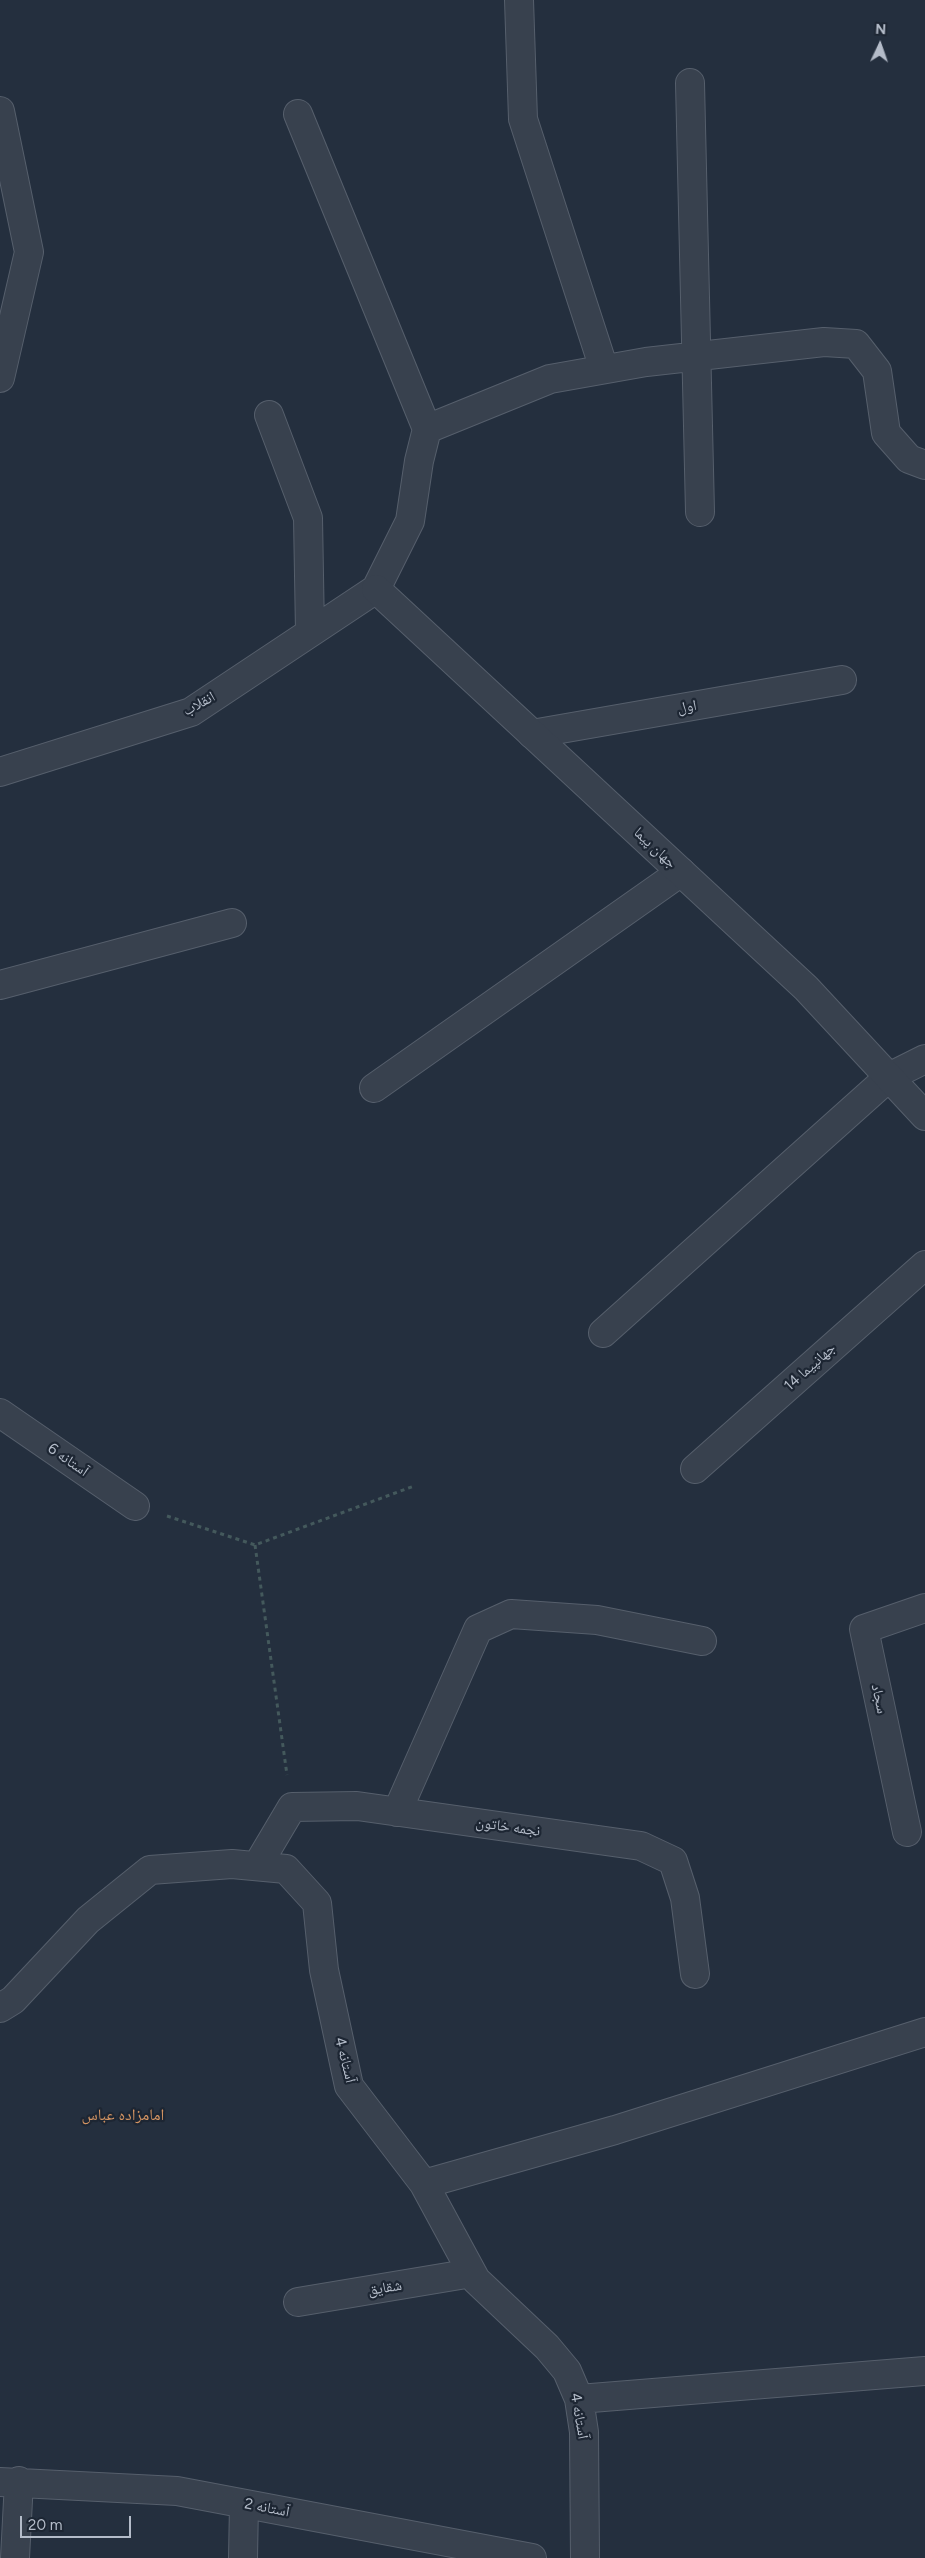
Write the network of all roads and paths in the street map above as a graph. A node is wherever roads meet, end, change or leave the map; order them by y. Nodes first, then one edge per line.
1 (519, 0) edge
2 (690, 82) dead end
3 (0, 111) edge
4 (298, 114) dead end
5 (695, 356) junction
6 (604, 369) junction
7 (0, 378) edge
8 (269, 415) dead end
9 (427, 429) junction
10 (925, 465) edge
11 (700, 512) dead end
12 (376, 589) junction
13 (310, 632) junction
14 (842, 680) dead end
15 (532, 734) junction
16 (0, 772) edge
17 (682, 872) junction
18 (232, 923) dead end
19 (0, 985) edge
20 (925, 1059) edge
21 (889, 1077) junction
22 (374, 1088) dead end
23 (925, 1116) edge
24 (925, 1265) edge
25 (603, 1333) dead end
26 (0, 1413) edge
27 (696, 1469) dead end
28 (414, 1486) dead end
29 (135, 1506) joint
30 (255, 1544) junction
31 (925, 1608) edge
32 (702, 1641) dead end
33 (292, 1807) junction
34 (397, 1812) junction
35 (907, 1832) dead end
36 (257, 1866) junction
37 (695, 1974) dead end
38 (0, 2008) edge
39 (925, 2032) edge
40 (424, 2184) junction
41 (472, 2273) junction
42 (298, 2302) dead end
43 (925, 2371) edge
44 (579, 2399) junction
45 (10, 2481) edge
46 (244, 2504) junction
47 (15, 2558) edge
48 (243, 2558) edge
49 (532, 2558) edge
50 (585, 2558) edge

1 - 6 street
2 - 5 street
3 - 7 street
4 - 9 street
5 - 6 street
5 - 10 street
5 - 11 street
6 - 9 street
8 - 13 street
9 - 12 street
12 - 13 street, انقلاب
12 - 15 street, جهان پیما
13 - 16 street, انقلاب
14 - 15 street, اول
15 - 17 street, جهان پیما
17 - 21 street, جهان پیما
17 - 22 street
18 - 19 street
20 - 21 street
21 - 23 street, جهان پیما
21 - 25 street
24 - 27 street, جهانپیما 14
26 - 29 street, آستانه 6
28 - 30 path
29 - 30 path
30 - 33 path
31 - 35 street, سجاد
32 - 34 street
33 - 34 street, نجمه خاتون
33 - 36 street
34 - 37 street, نجمه خاتون
36 - 38 street, آستانه 4
36 - 40 street, آستانه 4
39 - 40 street
40 - 41 street, آستانه 4
41 - 42 street, شقایق
41 - 44 street, آستانه 4
43 - 44 street
44 - 50 street, آستانه 4
45 - 46 street, آستانه 2
45 - 47 street
46 - 48 street
46 - 49 street, آستانه 2

